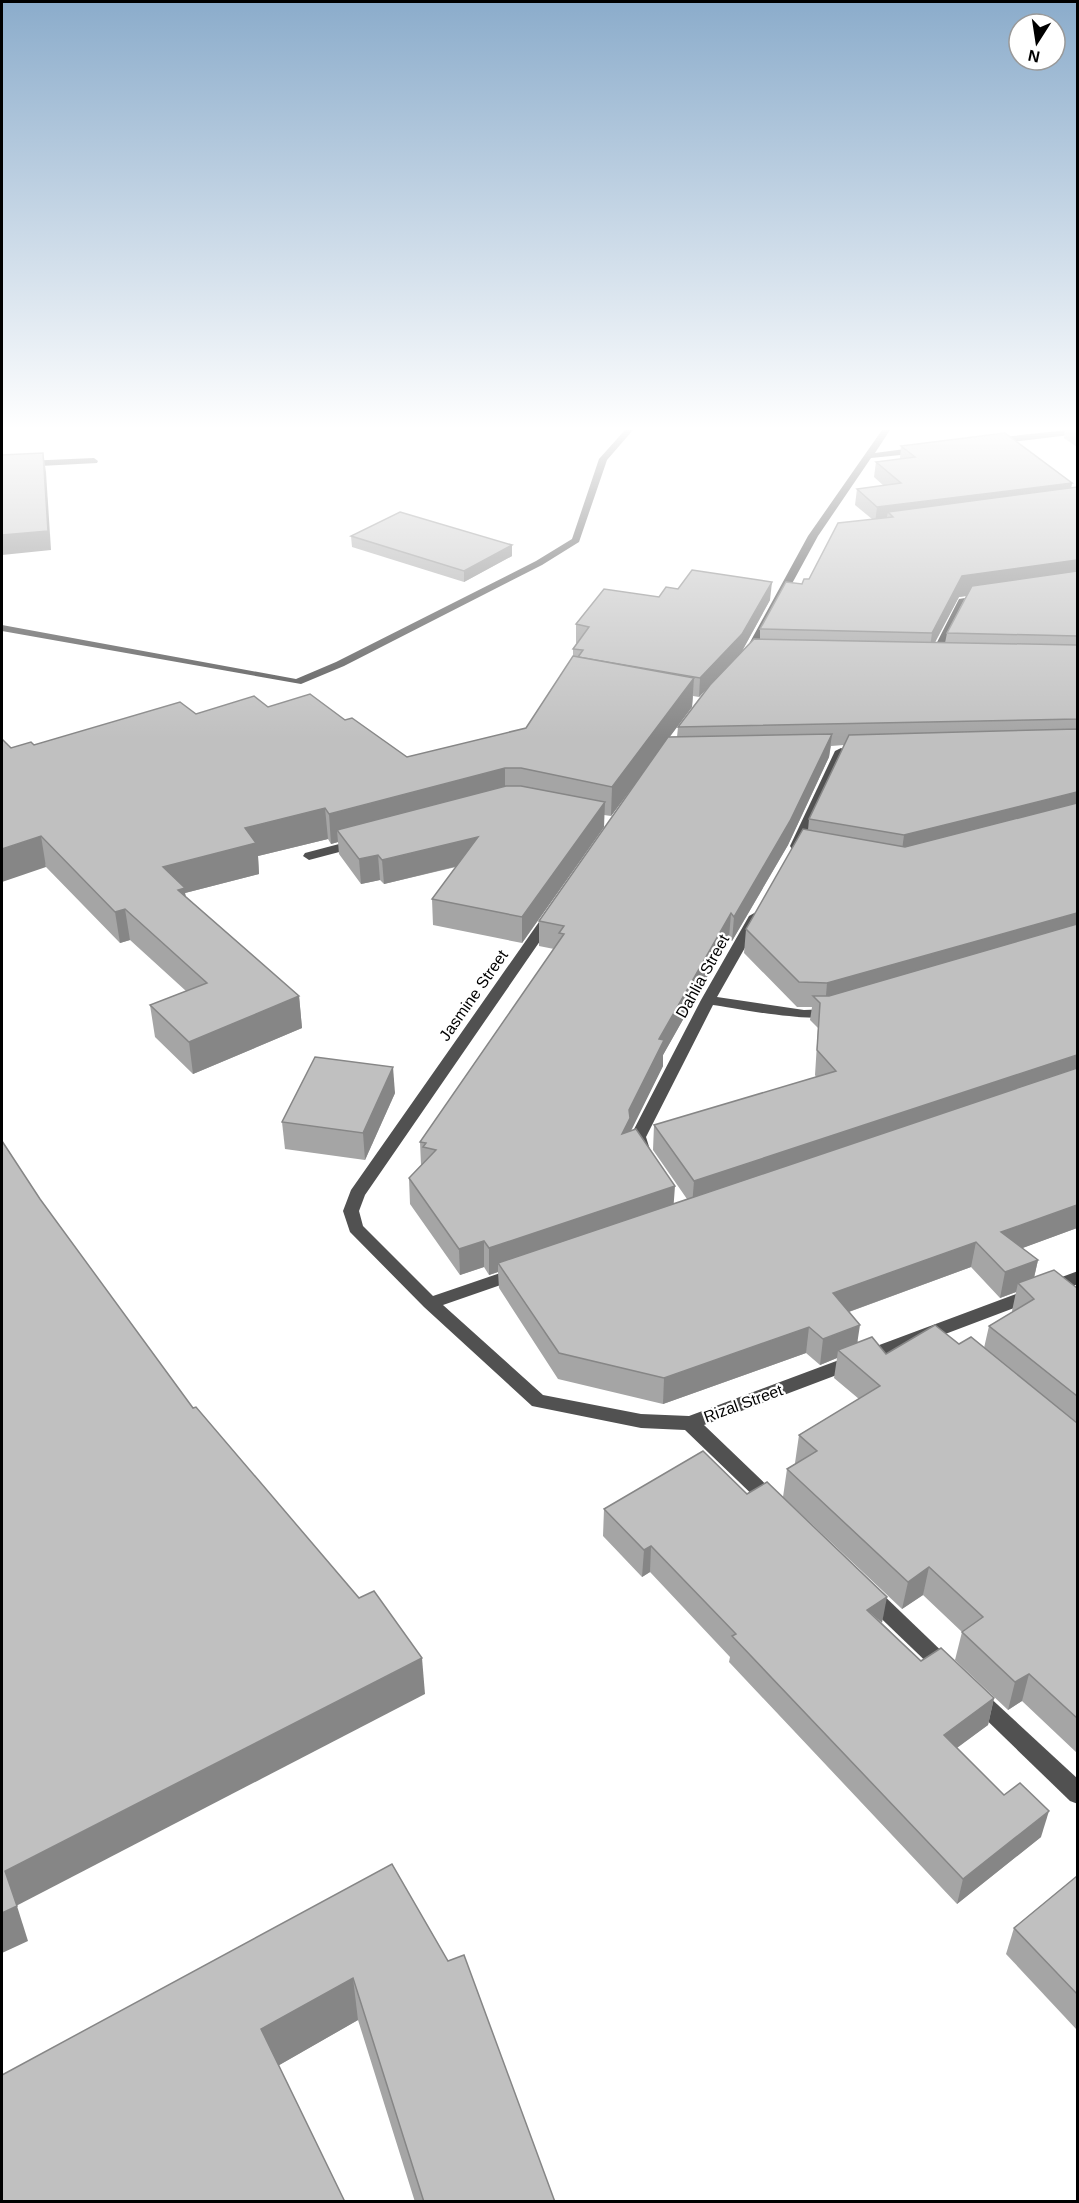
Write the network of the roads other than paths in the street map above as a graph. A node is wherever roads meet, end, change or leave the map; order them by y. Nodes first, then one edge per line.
1 (578, 533) edge
2 (815, 533) edge
3 (825, 535) dead end
4 (813, 536) junction
5 (997, 596) edge
6 (2, 628) edge
7 (749, 658) edge
8 (946, 658) edge
9 (841, 751) edge
10 (367, 841) edge
11 (798, 850) edge
12 (309, 856) dead end
13 (561, 901) edge
14 (761, 907) edge
15 (708, 1000) junction
16 (849, 1007) edge
17 (653, 1167) edge
18 (530, 1269) edge
19 (1077, 1277) edge
20 (430, 1303) junction
21 (939, 1331) junction
22 (958, 1346) edge
23 (690, 1423) junction
24 (785, 1514) edge
25 (854, 1580) edge
26 (1077, 1794) edge

1 - 6 street
2 - 4 street
3 - 4 street
4 - 7 street
5 - 8 street
9 - 11 street
10 - 12 street
13 - 20 street, Jasmine Street
14 - 15 street, Dahlia Street
15 - 16 street
15 - 17 street, Dahlia Street
18 - 20 street
19 - 21 street, Rizal Street
20 - 23 street, Rizal Street
21 - 22 street
21 - 23 street, Rizal Street
23 - 24 street
25 - 26 street

